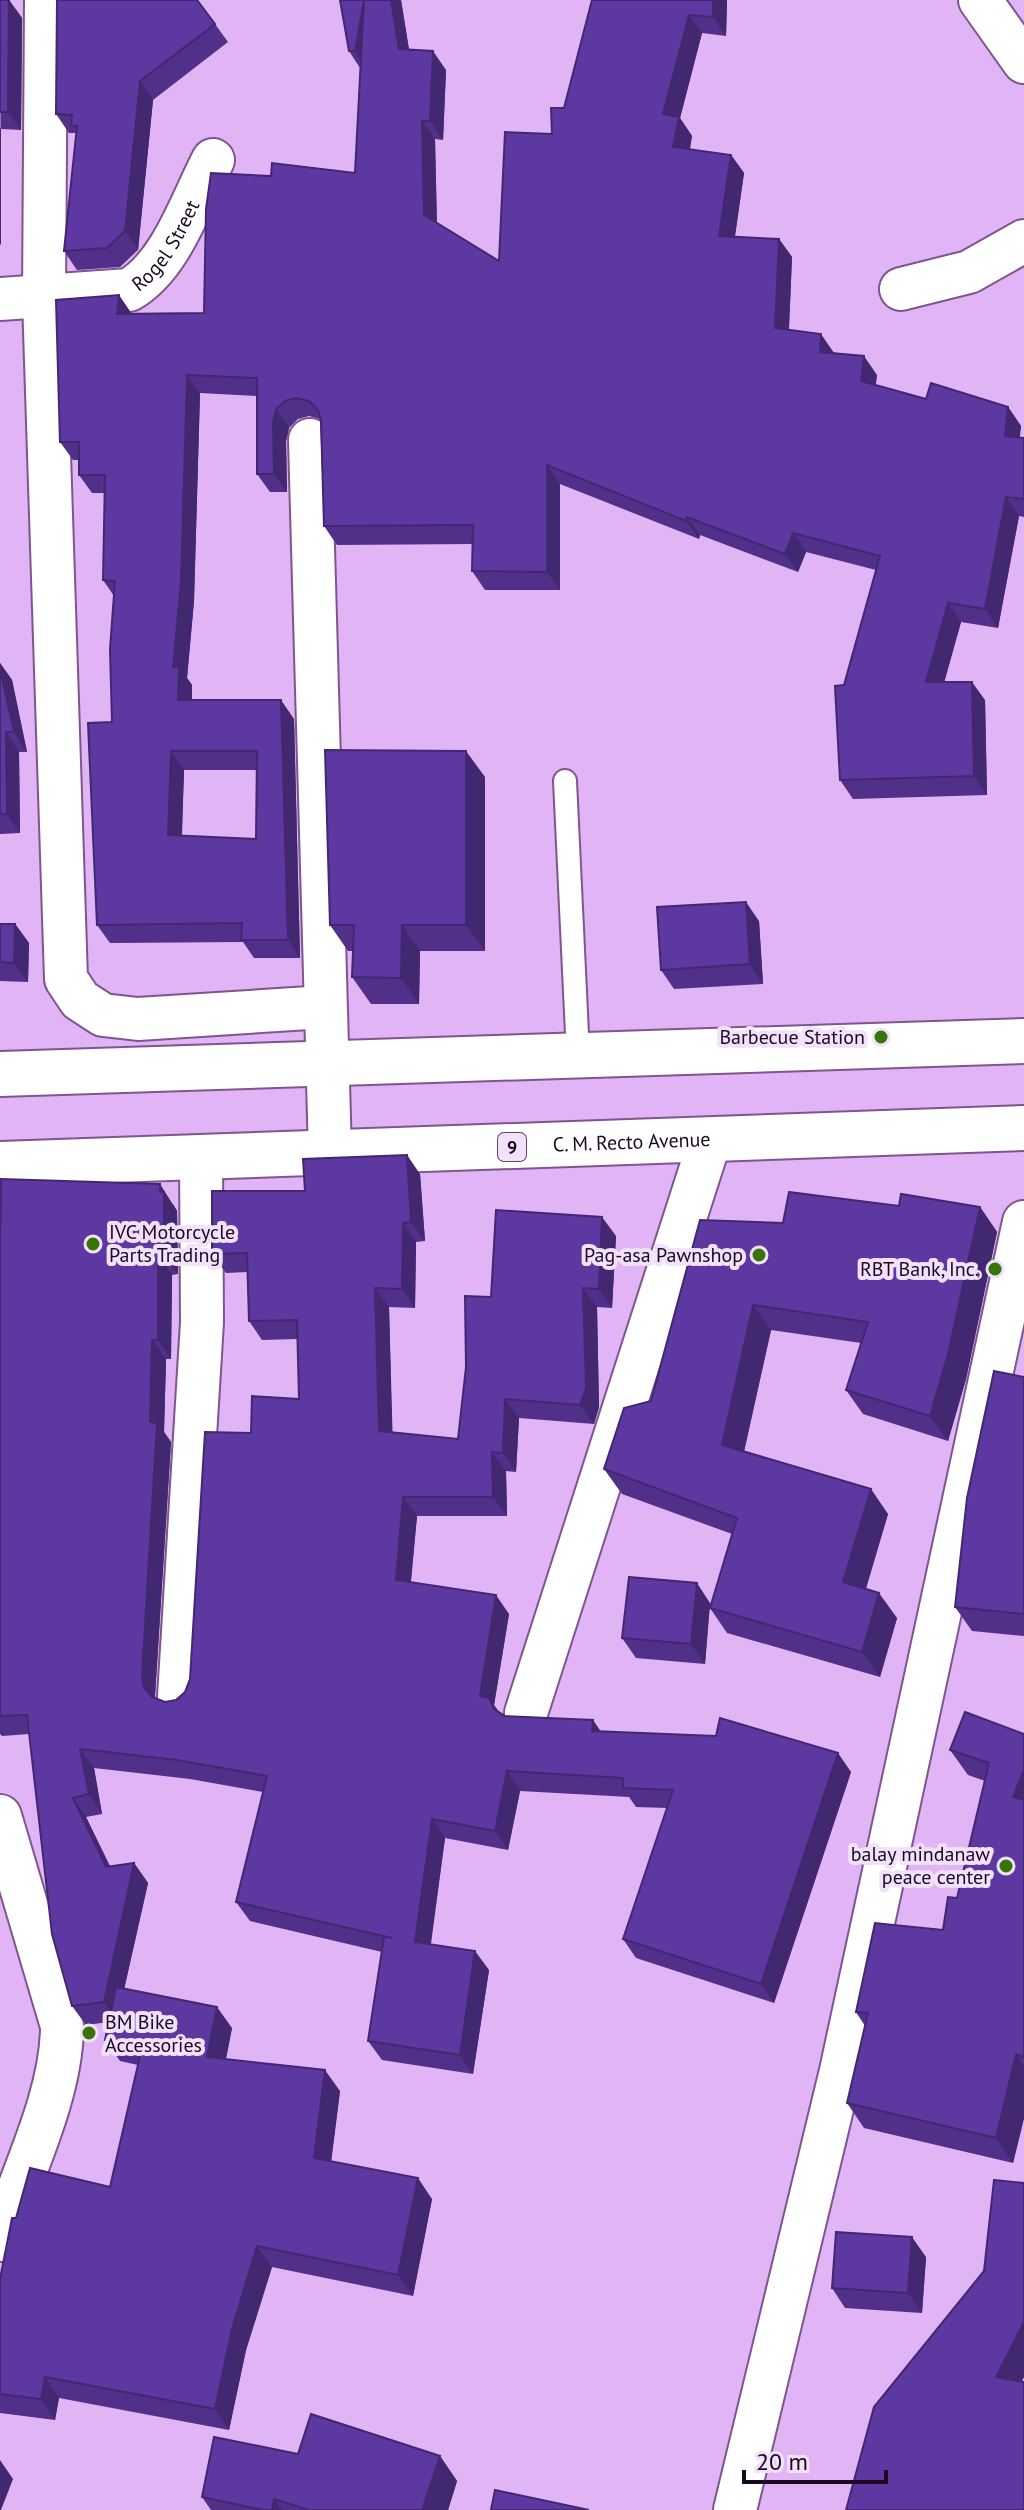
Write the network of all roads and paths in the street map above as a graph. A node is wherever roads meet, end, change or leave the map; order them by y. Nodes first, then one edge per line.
1 (46, 0) edge
2 (980, 0) edge
3 (1024, 62) edge
4 (213, 160) dead end
5 (1024, 241) edge
6 (901, 289) dead end
7 (0, 299) edge
8 (44, 299) junction
9 (310, 440) dead end
10 (565, 781) dead end
11 (325, 1007) junction
12 (1024, 1041) edge
13 (578, 1055) junction
14 (326, 1064) junction
15 (0, 1074) edge
16 (1024, 1128) edge
17 (710, 1140) junction
18 (330, 1153) junction
19 (201, 1158) junction
20 (0, 1164) edge
21 (1024, 1222) edge
22 (179, 1697) edge
23 (526, 1713) edge
24 (0, 1816) edge
25 (0, 2240) edge
26 (735, 2510) edge

1 - 8 street
2 - 3 street
4 - 8 street, Rogel Street
5 - 6 street
7 - 8 street, Rogel Street
8 - 11 street
9 - 11 street
10 - 13 lane
11 - 14 street
12 - 13 highway
13 - 14 highway
14 - 15 highway
14 - 18 street
16 - 17 highway, C. M. Recto Avenue / 9
17 - 18 highway, C. M. Recto Avenue / 9
17 - 23 street
18 - 19 highway, C. M. Recto Avenue / 9
19 - 20 highway, C. M. Recto Avenue / 9
19 - 22 street
21 - 26 street
24 - 25 street

